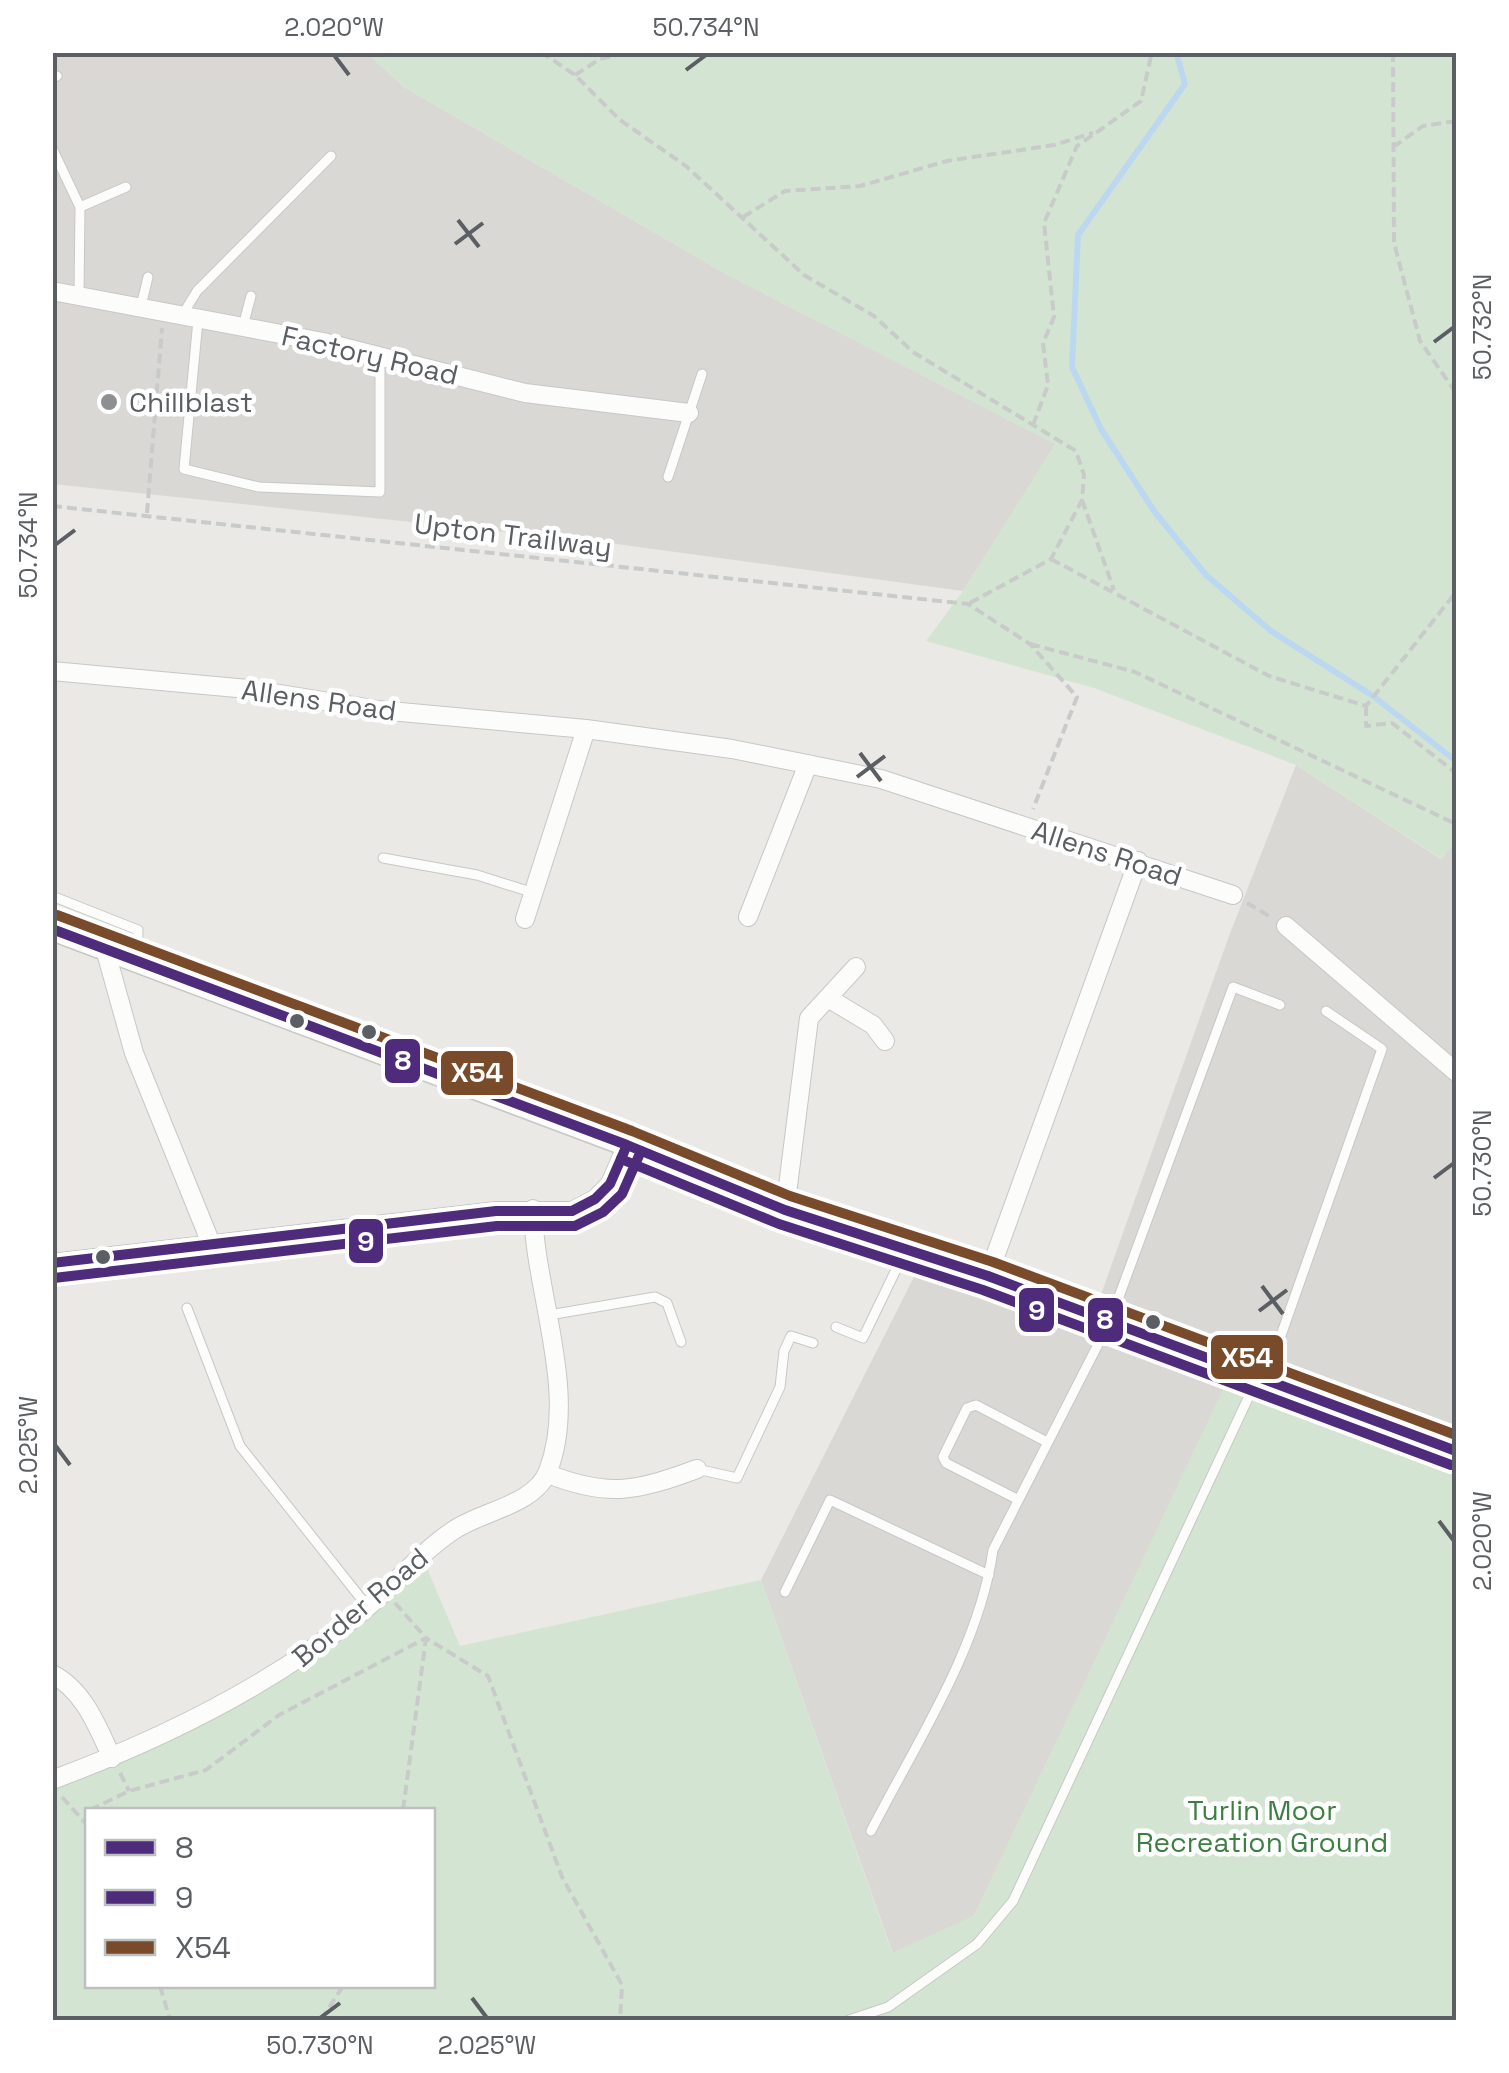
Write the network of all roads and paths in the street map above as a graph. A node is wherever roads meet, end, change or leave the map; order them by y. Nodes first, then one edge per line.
1 (541, 52) edge
2 (629, 52) edge
3 (1152, 52) edge
4 (1392, 52) edge
5 (574, 75) junction
6 (1456, 121) edge
7 (1095, 132) junction
8 (52, 148) edge
9 (1391, 148) junction
10 (332, 156) dead end
11 (126, 187) dead end
12 (80, 207) junction
13 (743, 217) junction
14 (148, 277) dead end
15 (52, 291) edge
16 (79, 294) junction
17 (251, 296) dead end
18 (141, 306) junction
19 (182, 314) junction
20 (243, 326) junction
21 (380, 356) junction
22 (702, 374) dead end
23 (1456, 393) edge
24 (689, 413) junction
25 (1033, 426) junction
26 (668, 476) dead end
27 (1082, 500) junction
28 (52, 506) edge
29 (147, 513) junction
30 (1052, 559) junction
31 (1456, 592) edge
32 (1115, 593) junction
33 (968, 604) junction
34 (1030, 644) junction
35 (52, 670) edge
36 (1366, 706) junction
37 (586, 729) junction
38 (808, 764) junction
39 (1456, 773) edge
40 (1456, 824) edge
41 (1026, 827) junction
42 (383, 858) dead end
43 (1138, 861) junction
44 (534, 893) junction
45 (1233, 895) joint
46 (52, 896) edge
47 (748, 917) dead end
48 (525, 919) dead end
49 (1286, 926) joint
50 (52, 929) edge
51 (105, 949) junction
52 (1350, 954) dead end
53 (136, 961) junction
54 (856, 967) dead end
55 (1336, 969) junction
56 (828, 998) junction
57 (1280, 1005) dead end
58 (1326, 1011) dead end
59 (886, 1041) dead end
60 (1456, 1072) edge
61 (627, 1145) junction
62 (533, 1209) junction
63 (785, 1210) junction
64 (212, 1246) junction
65 (906, 1249) junction
66 (52, 1263) edge
67 (988, 1276) junction
68 (188, 1308) dead end
69 (546, 1316) junction
70 (1110, 1321) junction
71 (836, 1326) dead end
72 (681, 1342) dead end
73 (813, 1344) dead end
74 (1262, 1378) junction
75 (1046, 1442) junction
76 (1456, 1451) edge
77 (698, 1469) joint
78 (548, 1474) junction
79 (1017, 1499) junction
80 (989, 1575) junction
81 (384, 1591) junction
82 (785, 1592) dead end
83 (367, 1607) junction
84 (426, 1638) junction
85 (52, 1674) edge
86 (112, 1758) junction
87 (52, 1783) edge
88 (95, 1808) edge
89 (403, 1808) edge
90 (85, 1813) edge
91 (79, 1816) junction
92 (85, 1823) edge
93 (870, 1832) dead end
94 (161, 1988) edge
95 (342, 1988) edge
96 (888, 2007) junction
97 (170, 2020) edge
98 (321, 2020) edge
99 (620, 2020) edge
100 (850, 2020) edge
101 (888, 2020) edge

1 - 5 path
2 - 5 path
3 - 7 path
4 - 9 path
5 - 13 path
6 - 9 path
7 - 13 path
7 - 25 path
8 - 12 lane
9 - 23 path
10 - 19 lane
11 - 12 lane
12 - 16 lane
13 - 25 path
14 - 18 lane
15 - 16 street, Factory Road
16 - 18 street, Factory Road
17 - 20 lane
18 - 19 street, Factory Road
19 - 20 street, Factory Road
19 - 21 lane
19 - 29 path
20 - 21 street, Factory Road
21 - 24 street, Factory Road
22 - 24 lane
24 - 26 lane
25 - 27 path
27 - 30 path
27 - 32 path
28 - 29 path, Upton Trailway
29 - 33 path, Upton Trailway
30 - 32 path
30 - 33 path
31 - 36 path
32 - 36 path
33 - 34 path
34 - 40 path
34 - 41 path
35 - 37 street, Allens Road
36 - 39 path
37 - 38 street, Allens Road
37 - 44 street
38 - 41 street, Allens Road
38 - 47 street
41 - 43 street, Allens Road
42 - 44 lane
43 - 45 street, Allens Road
43 - 67 street
44 - 48 street
45 - 49 path
46 - 53 lane
49 - 55 street
50 - 51 main road
51 - 53 main road
51 - 64 street
52 - 55 street
53 - 61 main road
54 - 56 street
55 - 60 street
56 - 59 street
56 - 63 street
57 - 70 lane
58 - 74 lane
61 - 62 street
61 - 63 main road
62 - 64 street
62 - 69 street
63 - 65 main road
64 - 66 street
65 - 67 main road
65 - 71 lane
67 - 70 main road
68 - 83 lane
69 - 72 lane
69 - 78 street
70 - 74 main road
70 - 75 lane
73 - 77 lane
74 - 76 main road
74 - 96 lane
75 - 79 lane
75 - 79 lane
77 - 78 street
78 - 81 street, Border Road
79 - 80 lane
80 - 82 lane
80 - 93 lane
81 - 83 street, Border Road
81 - 84 path
83 - 86 street, Border Road
84 - 88 path
84 - 89 path
84 - 99 path
85 - 86 street
86 - 87 street, Border Road
87 - 91 path
90 - 91 path
91 - 92 path
94 - 97 path
95 - 98 path
96 - 100 lane
96 - 101 lane

